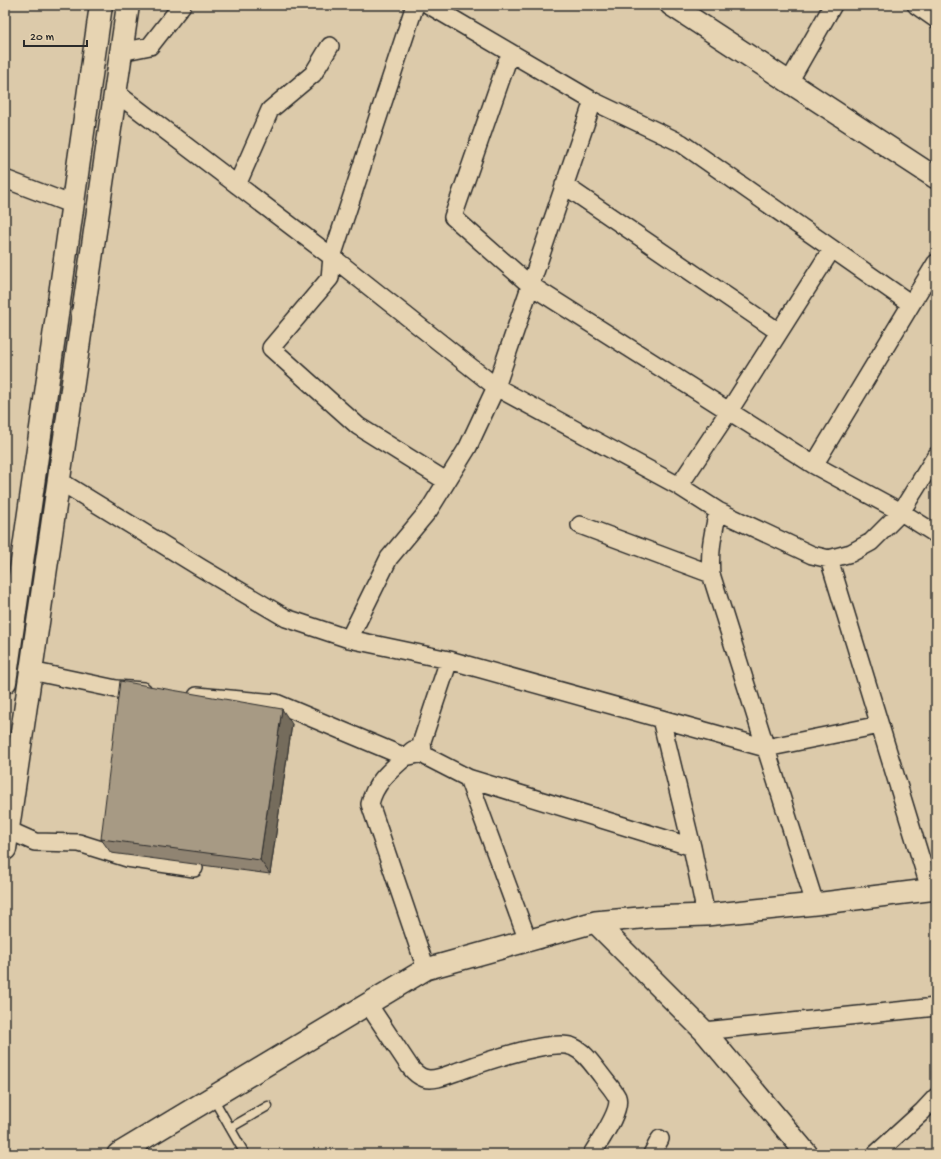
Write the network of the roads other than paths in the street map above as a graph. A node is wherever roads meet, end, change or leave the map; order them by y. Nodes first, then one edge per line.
1 (101, 5) edge
2 (128, 5) edge
3 (182, 5) edge
4 (415, 5) edge
5 (429, 5) edge
6 (671, 5) edge
7 (833, 5) edge
8 (916, 5) edge
9 (936, 19) edge
10 (330, 46) dead end
11 (121, 52) junction
12 (510, 53) junction
13 (789, 82) junction
14 (115, 92) junction
15 (593, 101) junction
16 (936, 178) edge
17 (5, 179) edge
18 (237, 185) junction
19 (564, 185) junction
20 (73, 205) junction
21 (832, 249) junction
22 (332, 257) junction
23 (936, 263) edge
24 (530, 285) junction
25 (911, 304) junction
26 (779, 332) junction
27 (48, 377) junction
28 (73, 381) junction
29 (496, 387) junction
30 (729, 411) junction
31 (936, 456) edge
32 (814, 465) junction
33 (58, 480) junction
34 (446, 481) junction
35 (679, 486) junction
36 (718, 511) junction
37 (901, 512) junction
38 (580, 525) dead end
39 (936, 534) edge
40 (829, 559) junction
41 (711, 574) junction
42 (11, 588) edge
43 (349, 639) junction
44 (449, 660) junction
45 (31, 671) junction
46 (5, 682) edge
47 (162, 693) edge
48 (185, 695) edge
49 (661, 719) junction
50 (880, 725) junction
51 (422, 747) junction
52 (766, 748) junction
53 (405, 757) junction
54 (468, 778) junction
55 (6, 839) edge
56 (692, 847) junction
57 (194, 868) edge
58 (933, 889) edge
59 (815, 904) junction
60 (706, 915) junction
61 (595, 922) junction
62 (528, 941) junction
63 (426, 969) junction
64 (368, 1004) junction
65 (936, 1007) edge
66 (704, 1031) junction
67 (212, 1097) junction
68 (936, 1097) edge
69 (268, 1106) dead end
70 (230, 1128) junction
71 (660, 1139) dead end
72 (118, 1154) edge
73 (245, 1154) edge
74 (592, 1154) edge
75 (652, 1154) edge
76 (807, 1154) edge
77 (876, 1154) edge

1 - 20 main road
2 - 11 main road
3 - 11 street
4 - 22 street
5 - 12 street
6 - 13 street
7 - 13 street
8 - 9 street
10 - 18 street
11 - 14 main road
12 - 15 street
12 - 24 street
13 - 16 street
14 - 18 street
14 - 28 main road
15 - 19 street
15 - 21 street
17 - 20 street
18 - 22 street
19 - 24 street
19 - 26 street
20 - 27 main road
21 - 25 street
21 - 26 street
22 - 29 street
22 - 34 street
23 - 25 street
24 - 29 street
24 - 30 street
25 - 32 street
26 - 30 street
27 - 28 main road
27 - 42 main road
28 - 33 main road
29 - 34 street
29 - 35 street
30 - 32 street
30 - 35 street
31 - 37 street
32 - 37 street
33 - 43 street
33 - 45 main road
34 - 43 street
35 - 36 street
36 - 40 street
36 - 41 street
37 - 39 street
37 - 40 street
38 - 41 street
40 - 50 street
41 - 52 street
42 - 46 main road
43 - 44 street
44 - 49 street
44 - 51 street
45 - 47 street
45 - 55 main road
48 - 53 street
49 - 52 street
49 - 56 street
50 - 52 street
50 - 58 street
51 - 53 street
51 - 54 street
52 - 59 street
53 - 63 street
54 - 56 street
54 - 62 street
55 - 57 street
56 - 60 street
58 - 59 street
59 - 60 street
60 - 61 street
61 - 62 street
61 - 66 street
62 - 63 street
63 - 64 street
64 - 67 street
64 - 74 street
65 - 66 street
66 - 76 street
67 - 70 lane
67 - 72 street
68 - 77 street
69 - 70 lane
70 - 73 lane
71 - 75 street

